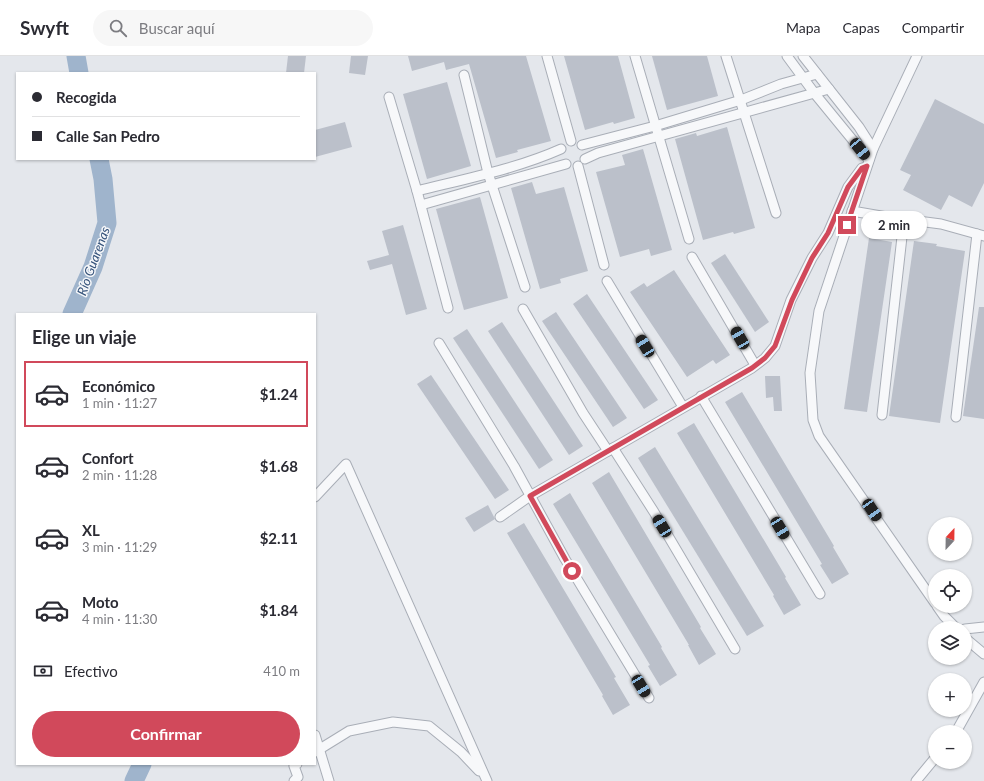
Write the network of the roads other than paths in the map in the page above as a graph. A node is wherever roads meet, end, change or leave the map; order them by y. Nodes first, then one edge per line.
1 (547, 56) edge
2 (635, 56) edge
3 (726, 56) edge
4 (787, 56) edge
5 (803, 56) edge
6 (917, 56) edge
7 (817, 74) junction
8 (464, 75) dead end
9 (803, 78) junction
10 (829, 89) junction
11 (815, 94) junction
12 (389, 97) dead end
13 (741, 100) junction
14 (745, 112) junction
15 (655, 126) junction
16 (658, 138) junction
17 (571, 141) junction
18 (582, 145) junction
19 (561, 149) junction
20 (873, 149) junction
21 (582, 162) junction
22 (868, 163) junction
23 (566, 164) junction
24 (488, 173) junction
25 (492, 185) junction
26 (417, 191) junction
27 (421, 205) junction
28 (852, 210) junction
29 (776, 213) dead end
30 (904, 219) junction
31 (980, 235) edge
32 (689, 239) dead end
33 (692, 257) dead end
34 (604, 265) dead end
35 (607, 281) dead end
36 (525, 287) dead end
37 (448, 308) dead end
38 (523, 309) dead end
39 (439, 343) dead end
40 (755, 365) junction
41 (701, 396) junction
42 (683, 407) junction
43 (882, 415) dead end
44 (956, 417) dead end
45 (611, 449) junction
46 (316, 496) edge
47 (530, 496) junction
48 (500, 517) dead end
49 (928, 593) edge
50 (820, 594) dead end
51 (942, 613) edge
52 (949, 621) edge
53 (984, 627) edge
54 (972, 628) edge
55 (972, 644) edge
56 (734, 649) dead end
57 (984, 654) edge
58 (984, 682) edge
59 (649, 698) dead end
60 (960, 725) edge
61 (317, 751) edge
62 (296, 765) edge
63 (928, 766) edge
64 (486, 779) edge
65 (294, 781) edge
66 (329, 781) edge
67 (916, 781) edge

1 - 17 street
2 - 15 street
3 - 13 street
4 - 9 street
5 - 7 street
6 - 20 street
7 - 9 street
7 - 10 street
8 - 24 street
9 - 11 street
9 - 13 street
10 - 11 street
10 - 20 street
11 - 14 street
11 - 22 street
12 - 26 street
13 - 14 street
13 - 15 street
14 - 16 street
14 - 29 street
15 - 16 street
15 - 18 street
16 - 21 street
16 - 32 street
17 - 18 street
17 - 19 street
18 - 21 street
19 - 23 street
19 - 24 street
20 - 22 street
21 - 23 street
21 - 34 street
22 - 28 street
22 - 40 street
23 - 25 street
24 - 25 street
24 - 26 street
25 - 27 street
25 - 36 street
26 - 27 street
27 - 37 street
28 - 30 street
28 - 49 street
30 - 31 street
30 - 43 street
31 - 44 street
33 - 40 street
35 - 42 street
38 - 45 street
39 - 47 street
40 - 41 street
41 - 42 street
41 - 50 street
42 - 45 street
45 - 47 street
45 - 56 street
46 - 64 street
47 - 48 street
47 - 59 street
51 - 52 street
53 - 54 street
55 - 57 street
58 - 60 street
61 - 64 street
61 - 66 street
62 - 65 street
63 - 67 street

